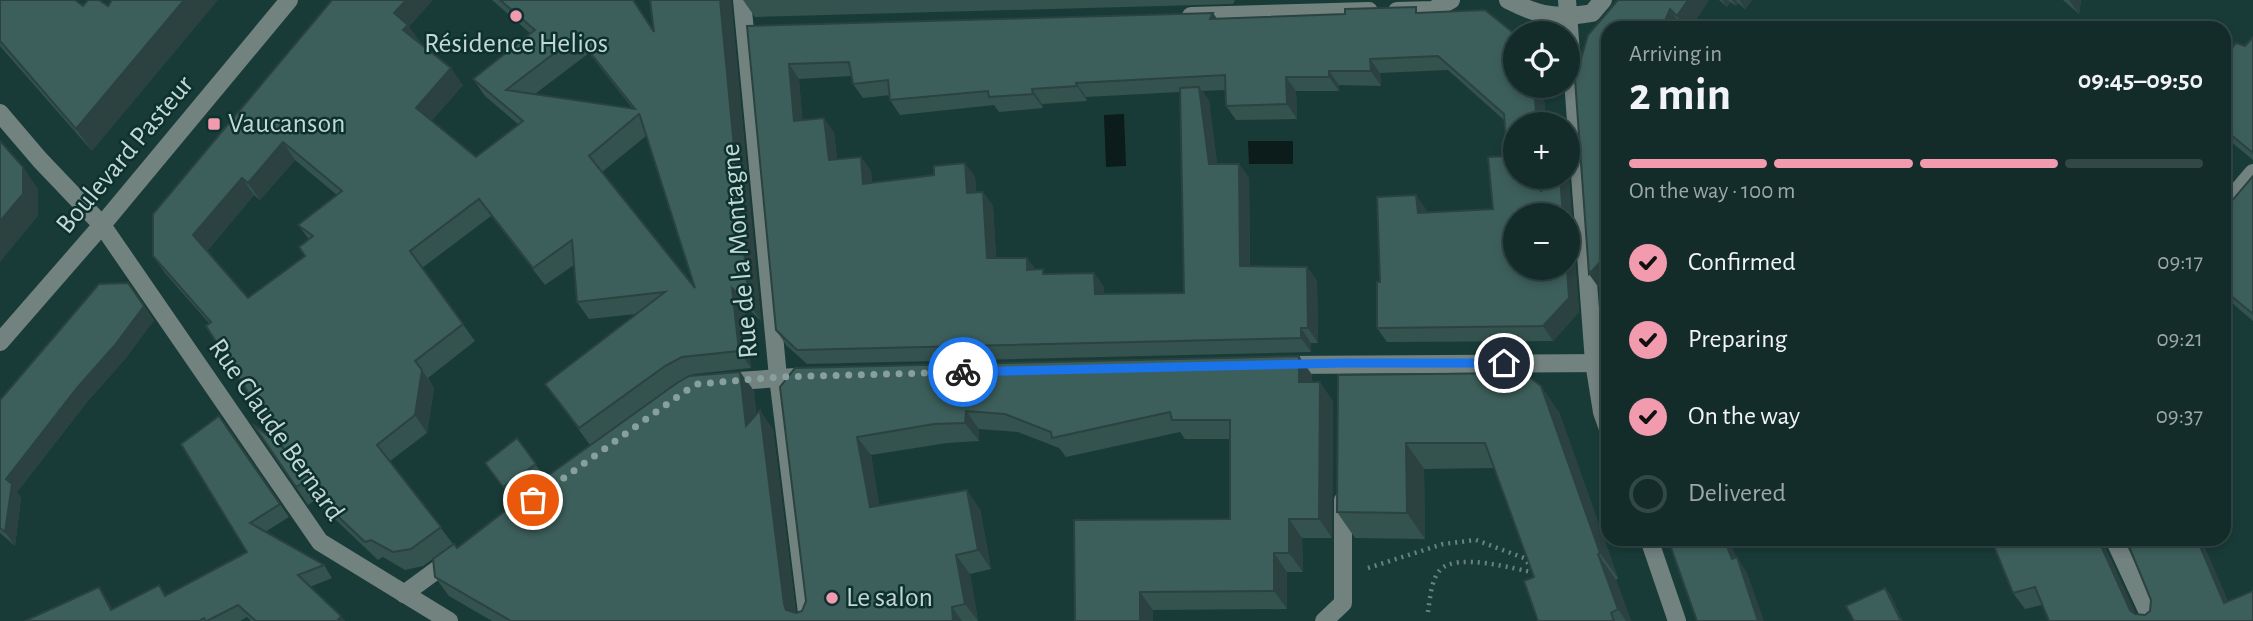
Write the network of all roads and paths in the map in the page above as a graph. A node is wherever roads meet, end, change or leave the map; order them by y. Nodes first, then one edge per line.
1 (289, 0) edge
2 (742, 0) edge
3 (1451, 0) edge
4 (1508, 0) edge
5 (1603, 0) edge
6 (1567, 8) edge
7 (1171, 17) edge
8 (0, 113) edge
9 (2253, 173) edge
10 (2231, 199) edge
11 (102, 225) junction
12 (0, 342) edge
13 (1601, 363) edge
14 (1264, 365) edge
15 (827, 376) edge
16 (778, 377) junction
17 (712, 383) edge
18 (1343, 483) edge
19 (471, 545) edge
20 (1650, 546) edge
21 (2117, 546) edge
22 (1536, 574) junction
23 (1343, 576) junction
24 (1542, 582) edge
25 (404, 594) junction
26 (1428, 612) dead end
27 (449, 621) edge
28 (808, 621) edge
29 (1324, 621) edge
30 (1677, 621) edge
31 (2152, 621) edge

1 - 11 street, Boulevard Pasteur
2 - 16 street, Rue de la Montagne
3 - 7 street
4 - 6 street
5 - 6 street
6 - 13 street
8 - 11 street, Rue Claude Bernard
9 - 10 street
11 - 12 street, Boulevard Pasteur
11 - 25 street, Rue Claude Bernard
13 - 14 street
15 - 16 street
16 - 17 street
16 - 28 street, Rue de la Montagne
18 - 23 street
19 - 25 street
20 - 30 street
21 - 31 street
22 - 23 path
22 - 24 path
22 - 26 path
23 - 29 street
25 - 27 street, Rue Claude Bernard

